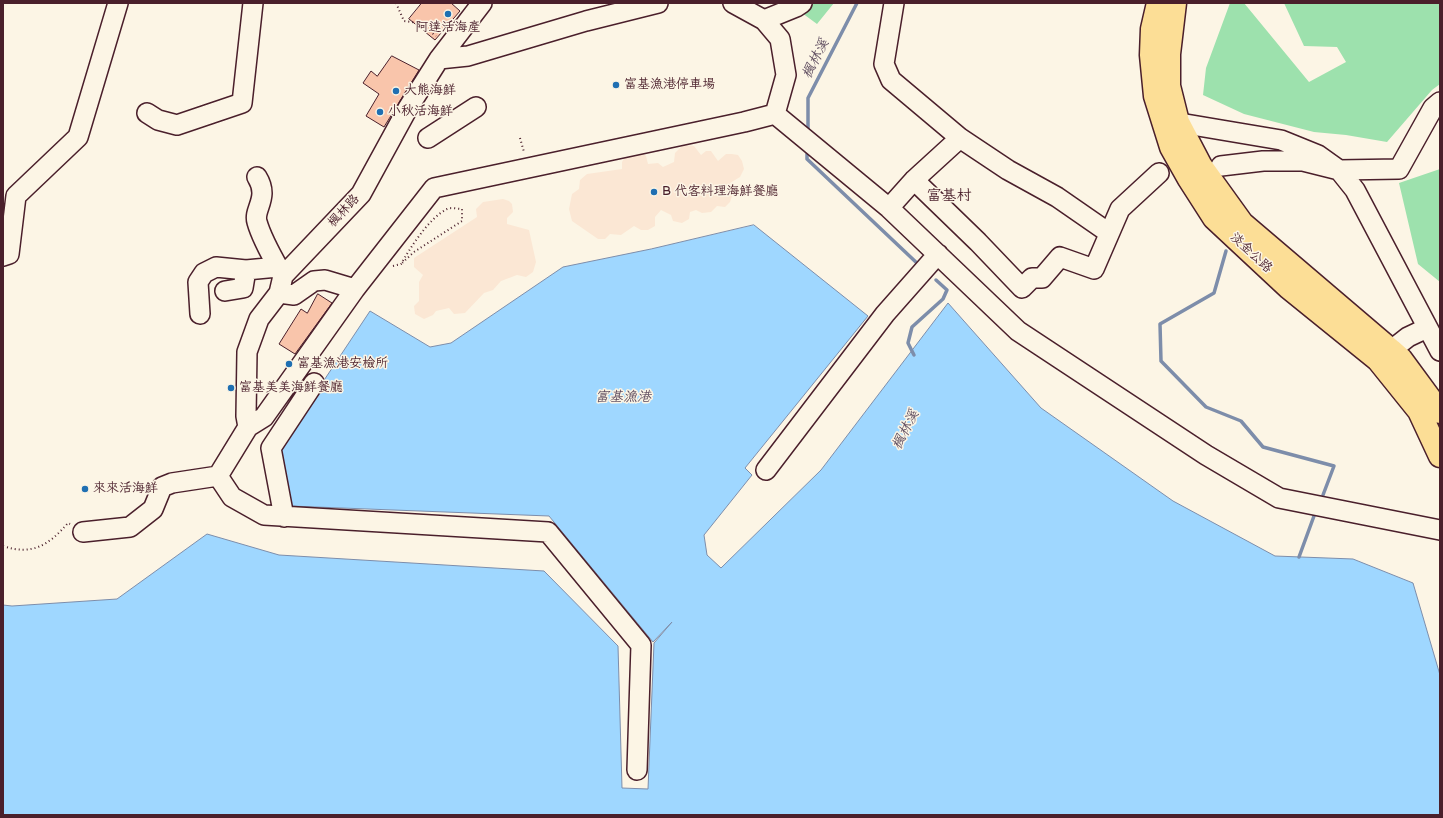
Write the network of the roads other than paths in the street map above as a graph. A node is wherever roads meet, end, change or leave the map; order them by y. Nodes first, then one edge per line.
1 (118, 3) edge
2 (253, 3) edge
3 (482, 3) edge
4 (658, 3) edge
5 (733, 3) edge
6 (802, 3) edge
7 (894, 3) edge
8 (1158, 3) edge
9 (1175, 3) edge
10 (764, 20) junction
11 (444, 52) junction
12 (1440, 102) edge
13 (476, 107) dead end
14 (147, 113) dead end
15 (775, 114) junction
16 (1170, 121) junction
17 (428, 138) dead end
18 (960, 138) junction
19 (1221, 166) dead end
20 (1339, 170) junction
21 (1159, 173) dead end
22 (257, 177) dead end
23 (914, 180) junction
24 (889, 208) junction
25 (1110, 233) junction
26 (938, 254) junction
27 (3, 256) edge
28 (246, 270) junction
29 (280, 279) junction
30 (355, 289) junction
31 (225, 291) dead end
32 (200, 314) dead end
33 (1428, 328) junction
34 (1440, 351) edge
35 (1385, 355) junction
36 (314, 383) dead end
37 (1440, 412) edge
38 (248, 427) junction
39 (1440, 456) edge
40 (766, 470) dead end
41 (218, 476) junction
42 (284, 517) junction
43 (1440, 530) edge
44 (83, 532) road end
45 (637, 770) dead end

1 - 27 street
2 - 14 street
3 - 11 street, 楓林路
4 - 11 street
5 - 10 street
6 - 10 street
7 - 18 street
8 - 16 main road, 淡金公路
9 - 16 main road, 淡金公路
10 - 15 street
11 - 29 street, 楓林路
12 - 20 street
13 - 17 street
15 - 24 street
15 - 30 street
16 - 20 street
16 - 35 main road, 淡金公路
18 - 23 street
18 - 25 street
19 - 20 street
20 - 33 street
21 - 25 street
22 - 29 street
23 - 24 street
23 - 25 street
24 - 26 street
26 - 40 street
26 - 43 street
28 - 29 street
28 - 31 street
28 - 32 street
29 - 30 street
29 - 38 street, 楓林路
30 - 38 street
33 - 34 street
33 - 35 street
35 - 37 main road, 淡金公路
35 - 39 main road, 淡金公路
36 - 42 street
38 - 41 street
41 - 42 street
41 - 44 street
42 - 45 street

